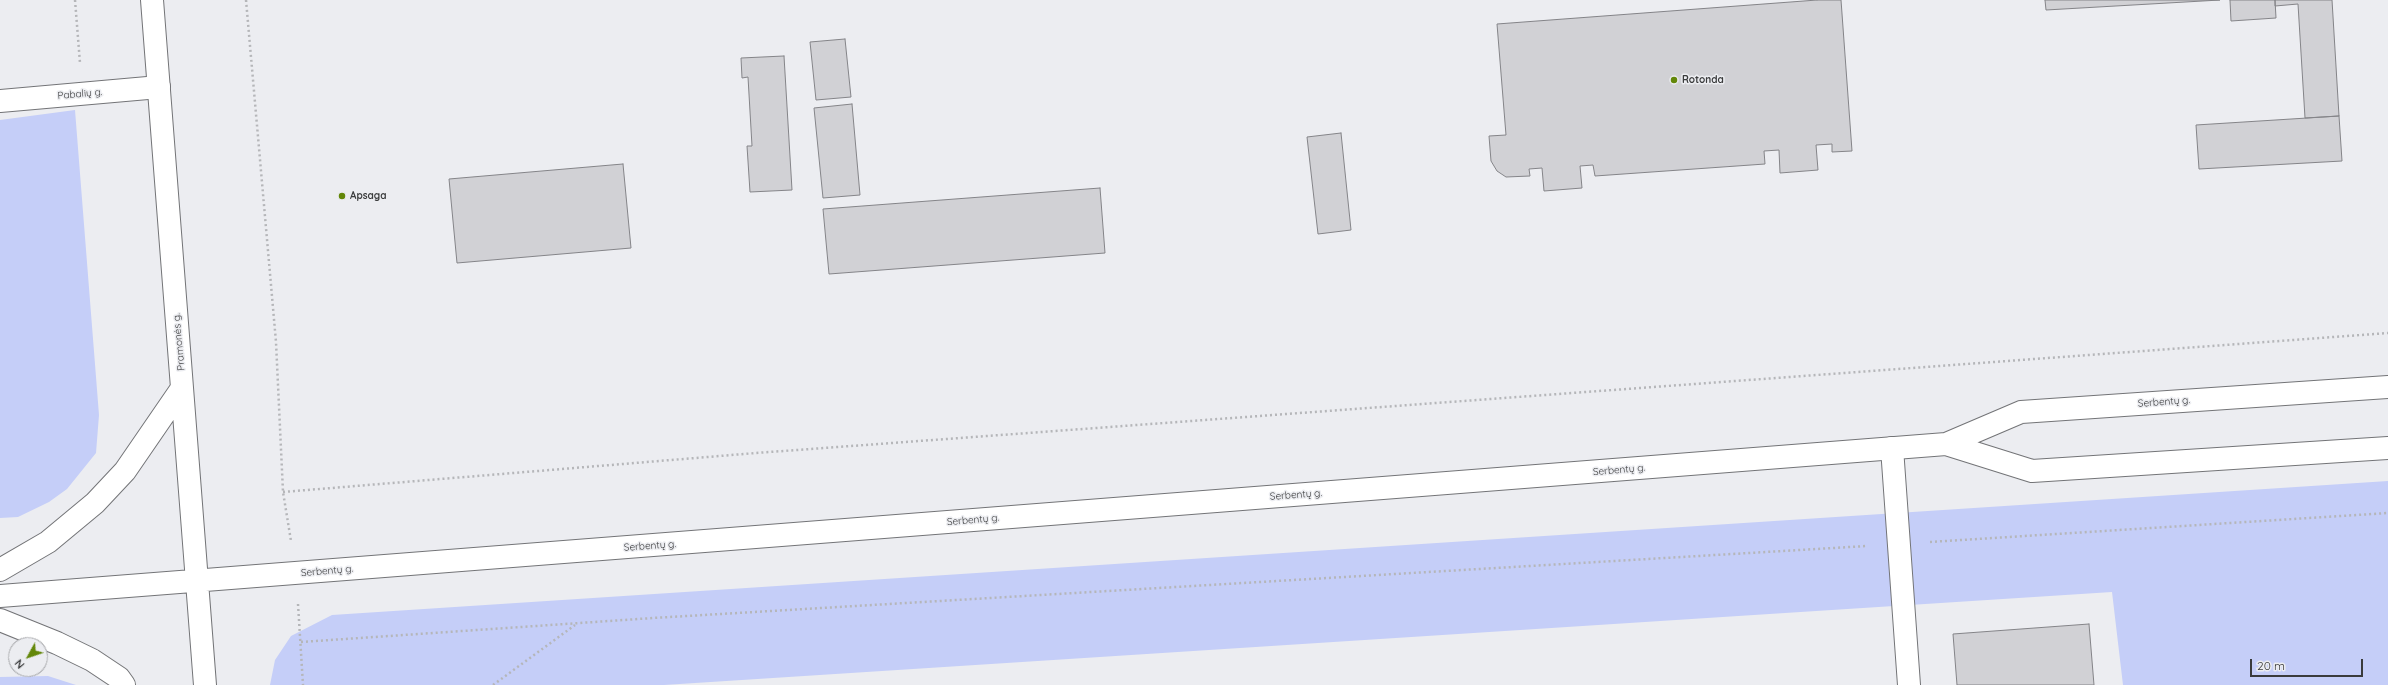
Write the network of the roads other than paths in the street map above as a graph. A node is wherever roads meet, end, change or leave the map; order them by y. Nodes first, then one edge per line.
1 (152, 0) edge
2 (159, 87) junction
3 (0, 100) edge
4 (2388, 387) edge
5 (182, 388) junction
6 (1946, 444) junction
7 (1892, 448) junction
8 (2388, 448) edge
9 (0, 570) edge
10 (198, 581) junction
11 (0, 596) edge
12 (0, 620) edge
13 (124, 685) edge
14 (205, 685) edge
15 (1909, 685) edge

1 - 2 main road, Pramonės g.
2 - 3 main road, Pabalių g.
2 - 5 main road, Pramonės g.
4 - 6 main road, Serbentų g.
5 - 9 main road
5 - 10 main road, Pramonės g.
6 - 7 main road, Serbentų g.
6 - 8 main road, Serbentų g.
7 - 10 main road, Serbentų g.
7 - 15 main road
10 - 11 main road, Serbentų g.
10 - 14 main road, Pramonės g.
12 - 13 main road

